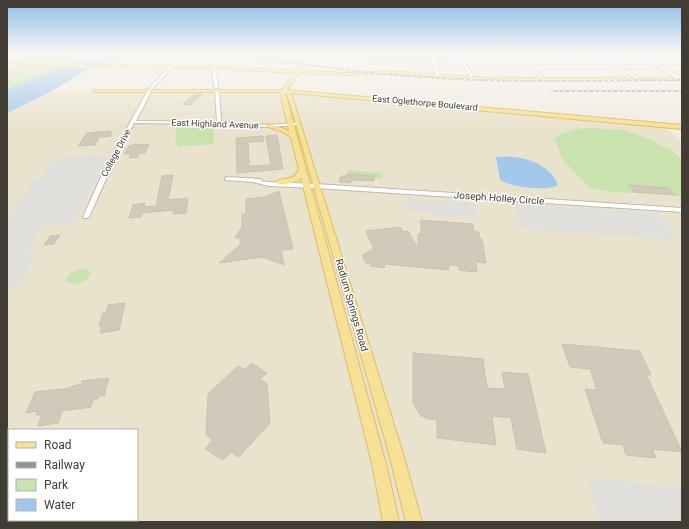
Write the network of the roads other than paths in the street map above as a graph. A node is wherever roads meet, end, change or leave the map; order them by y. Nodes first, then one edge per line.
1 (160, 79) edge
2 (215, 79) edge
3 (293, 79) edge
4 (521, 79) edge
5 (543, 79) joint
6 (638, 79) joint
7 (681, 79) edge
8 (151, 89) junction
9 (216, 89) junction
10 (286, 89) junction
11 (96, 90) dead end
12 (306, 92) junction
13 (290, 97) junction
14 (132, 122) junction
15 (219, 123) junction
16 (291, 124) junction
17 (299, 124) junction
18 (682, 124) edge
19 (268, 126) junction
20 (682, 128) edge
21 (294, 137) junction
22 (303, 169) junction
23 (227, 180) dead end
24 (256, 182) junction
25 (278, 182) junction
26 (316, 186) junction
27 (308, 188) junction
28 (682, 210) edge
29 (86, 217) dead end
30 (390, 519) edge
31 (414, 522) edge

1 - 8 street, College Drive
2 - 9 street
3 - 10 main road
4 - 5 main road
5 - 6 main road
6 - 7 main road
8 - 9 main road, East Oglethorpe Boulevard
8 - 9 main road, East Oglethorpe Boulevard
8 - 11 main road, East Oglethorpe Boulevard
8 - 14 street, College Drive
9 - 10 main road, East Oglethorpe Boulevard
9 - 15 street
10 - 12 main road, East Oglethorpe Boulevard
10 - 13 main road, Radium Springs Road
10 - 16 main road, Radium Springs Road
10 - 18 main road, East Oglethorpe Boulevard
12 - 13 main road
12 - 20 main road, East Oglethorpe Boulevard
13 - 17 main road, Radium Springs Road
14 - 15 street, East Highland Avenue
14 - 29 street, College Drive
15 - 19 street, East Highland Avenue
16 - 17 street, East Highland Avenue
16 - 19 street, East Highland Avenue
16 - 21 main road, Radium Springs Road
17 - 26 main road, Radium Springs Road
19 - 21 main road
21 - 22 main road, Radium Springs Road
22 - 25 main road
22 - 27 main road, Radium Springs Road
23 - 24 street
24 - 25 street, Joseph Holley Circle
24 - 27 street
25 - 27 street, Joseph Holley Circle
26 - 27 street, Joseph Holley Circle
26 - 28 street, Joseph Holley Circle
26 - 31 main road, Radium Springs Road
27 - 30 main road, Radium Springs Road

